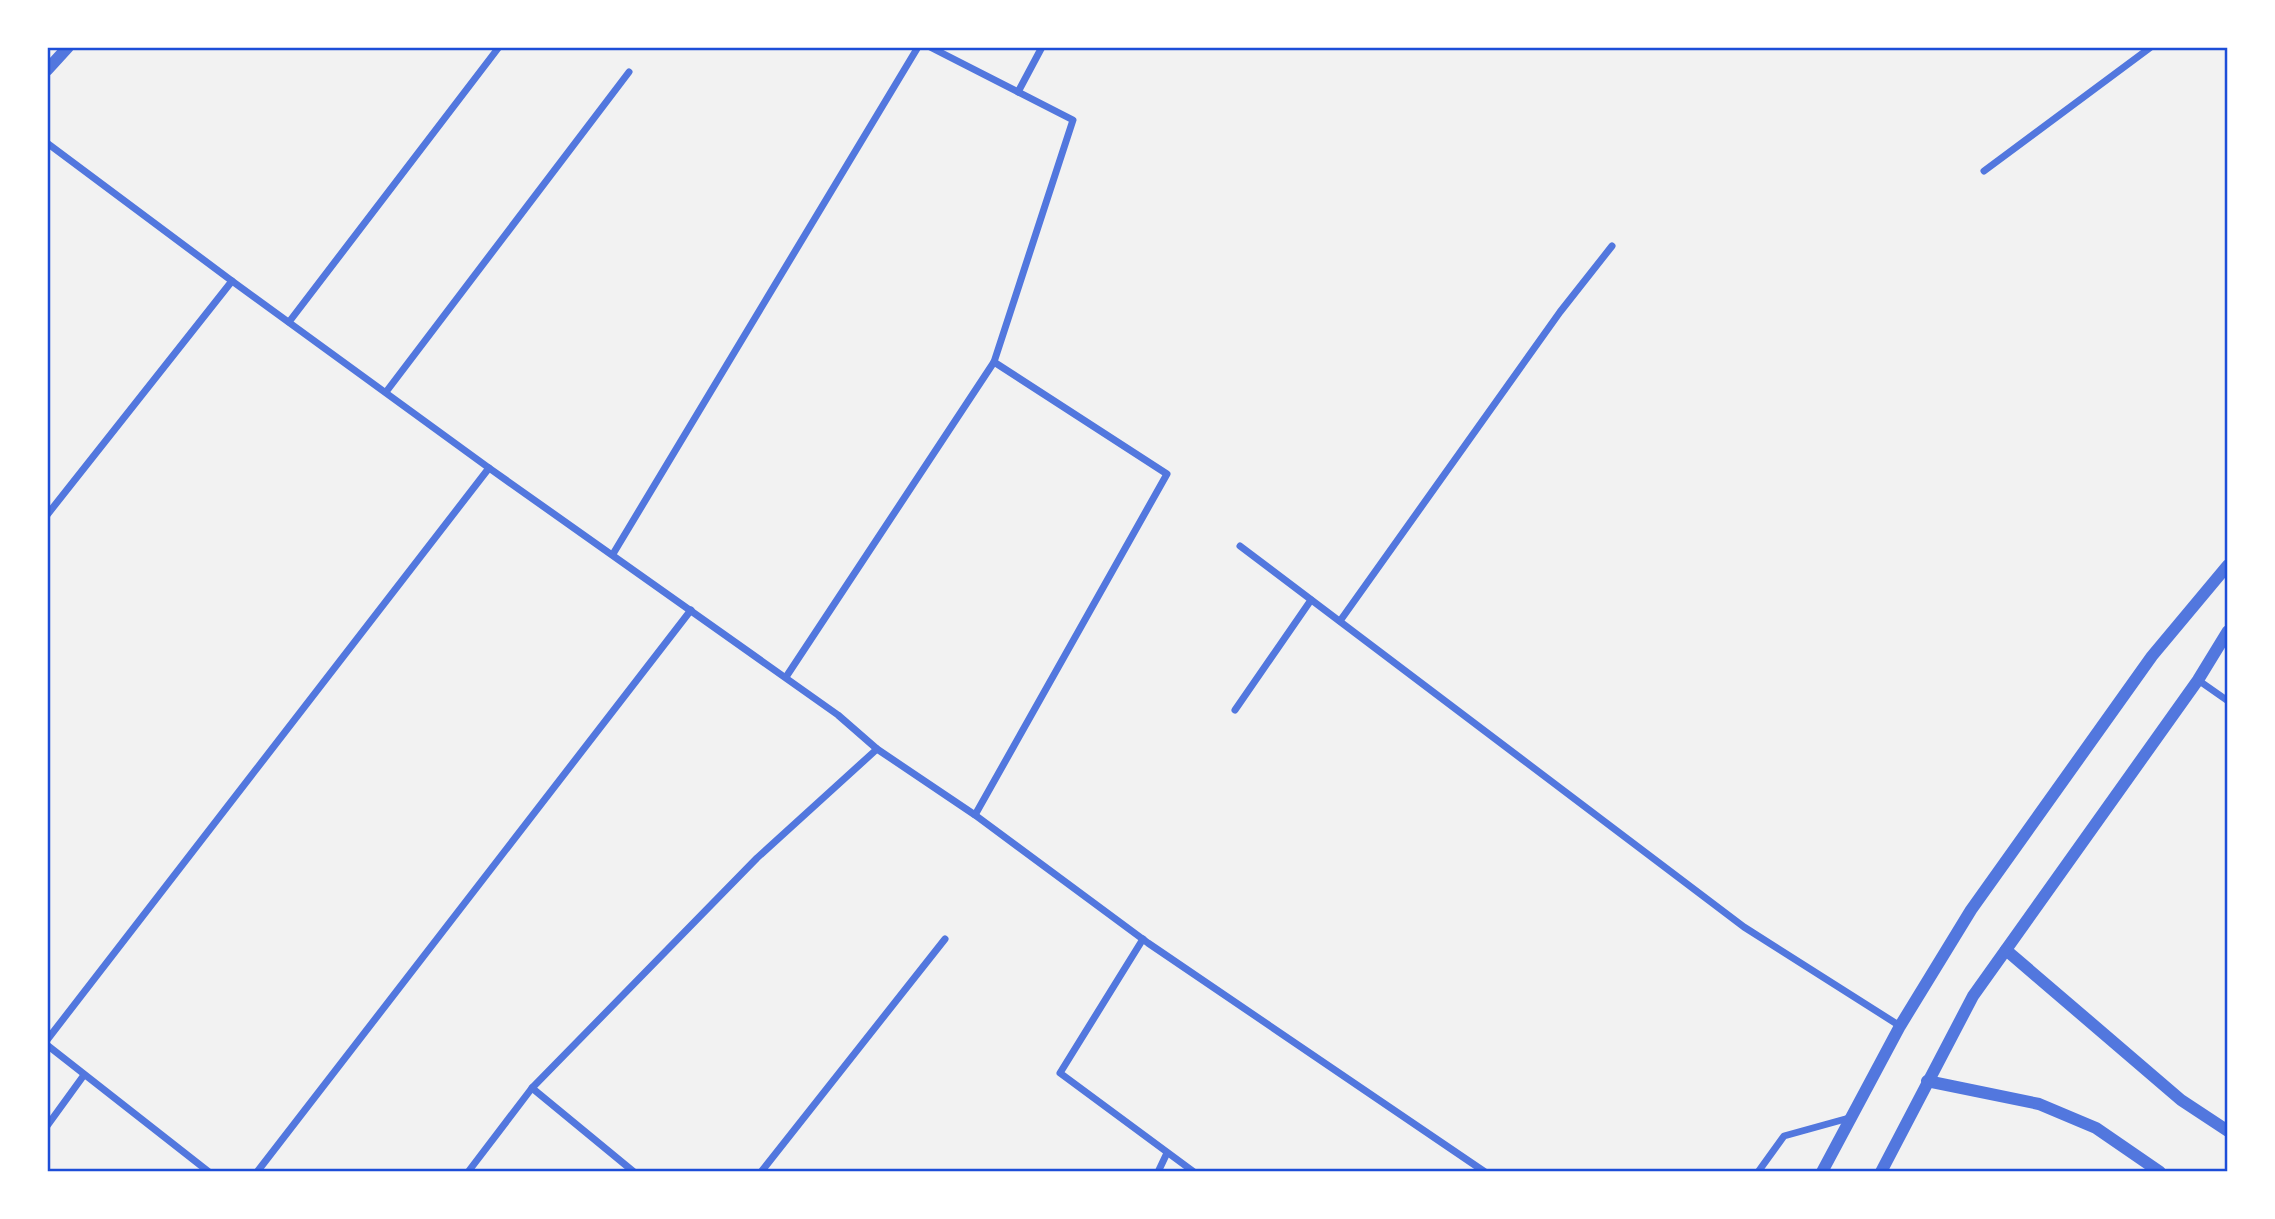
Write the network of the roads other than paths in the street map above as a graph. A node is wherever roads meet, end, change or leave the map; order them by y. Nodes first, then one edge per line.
1 (68, 47) edge
2 (499, 47) edge
3 (918, 47) edge
4 (930, 47) edge
5 (1042, 47) edge
6 (2151, 47) edge
7 (47, 69) edge
8 (629, 72) dead end
9 (1018, 92) junction
10 (47, 142) edge
11 (1984, 171) dead end
12 (1612, 246) dead end
13 (232, 282) junction
14 (289, 322) junction
15 (994, 362) junction
16 (386, 392) junction
17 (489, 468) junction
18 (47, 515) edge
19 (1240, 546) dead end
20 (613, 554) junction
21 (2228, 565) edge
22 (1311, 600) junction
23 (691, 610) junction
24 (1340, 621) junction
25 (2228, 631) edge
26 (786, 677) junction
27 (2198, 680) junction
28 (2228, 702) edge
29 (1235, 710) dead end
30 (877, 749) junction
31 (975, 815) junction
32 (946, 939) dead end
33 (1143, 939) junction
34 (2006, 950) junction
35 (1900, 1026) junction
36 (47, 1042) edge
37 (84, 1075) junction
38 (1927, 1082) junction
39 (532, 1088) junction
40 (1849, 1118) junction
41 (47, 1126) edge
42 (2228, 1131) edge
43 (1167, 1153) junction
44 (209, 1172) edge
45 (257, 1172) edge
46 (468, 1172) edge
47 (634, 1172) edge
48 (761, 1172) edge
49 (1158, 1172) edge
50 (1194, 1172) edge
51 (1485, 1172) edge
52 (1758, 1172) edge
53 (1822, 1172) edge
54 (1881, 1172) edge
55 (2160, 1172) edge

1 - 7 street
2 - 14 street
3 - 20 street
4 - 9 street
5 - 9 street
6 - 11 street
8 - 16 street
9 - 15 street
10 - 13 street
12 - 24 street
13 - 14 street
13 - 18 street
14 - 16 street
15 - 26 street
15 - 31 street
16 - 17 street
17 - 20 street
17 - 36 street
19 - 22 street
20 - 23 street
21 - 35 street
22 - 24 street
22 - 29 street
23 - 26 street
23 - 45 street
24 - 35 street
25 - 27 street
26 - 30 street
27 - 28 street
27 - 34 street
30 - 31 street
30 - 39 street
31 - 33 street
32 - 48 street
33 - 43 street
33 - 51 street
34 - 38 street
34 - 42 street
35 - 40 street
36 - 37 street
37 - 41 street
37 - 44 street
38 - 54 street
38 - 55 street
39 - 46 street
39 - 47 street
40 - 52 street
40 - 53 street
43 - 49 street
43 - 50 street

